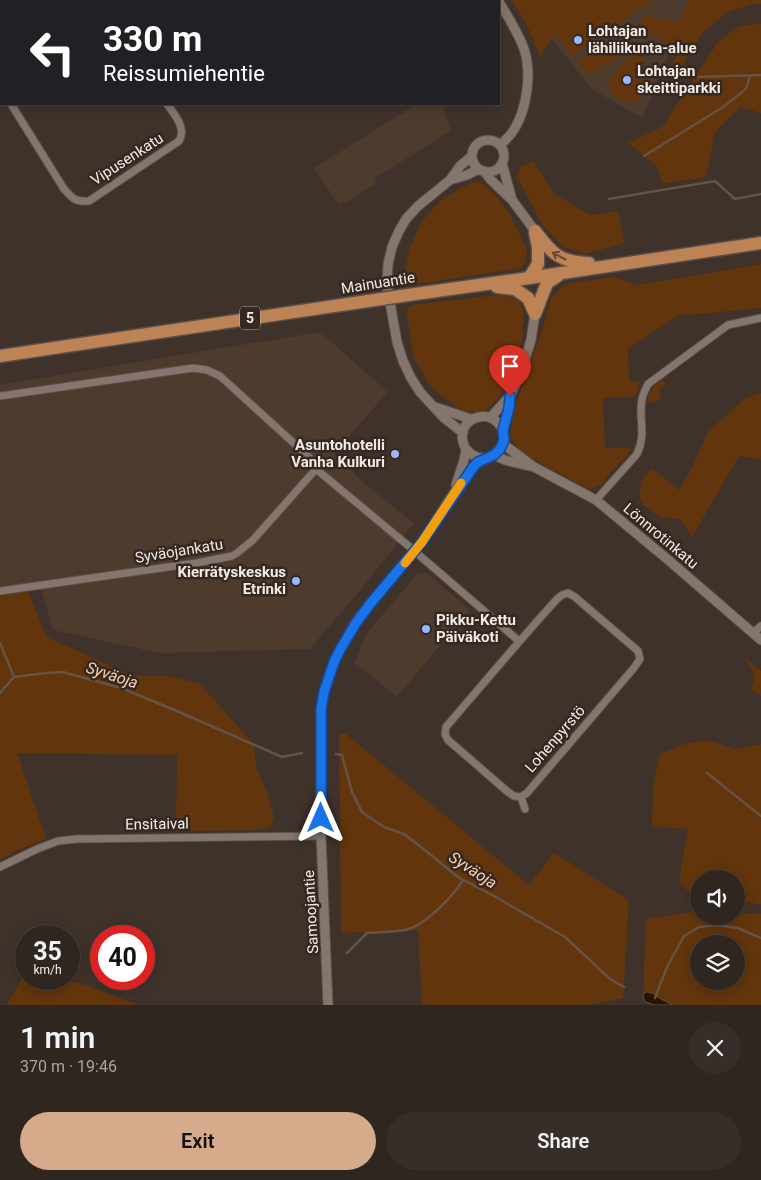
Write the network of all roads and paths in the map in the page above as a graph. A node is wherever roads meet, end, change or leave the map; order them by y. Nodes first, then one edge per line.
1 (500, 4) edge
2 (12, 105) edge
3 (168, 105) edge
4 (500, 145) junction
5 (472, 156) junction
6 (502, 163) junction
7 (481, 170) junction
8 (450, 180) junction
9 (512, 200) junction
10 (535, 231) junction
11 (761, 242) edge
12 (624, 263) junction
13 (563, 272) junction
14 (529, 278) junction
15 (480, 284) junction
16 (535, 314) junction
17 (761, 318) edge
18 (0, 356) edge
19 (0, 396) edge
20 (510, 396) junction
21 (435, 407) junction
22 (490, 418) junction
23 (472, 419) junction
24 (503, 430) junction
25 (463, 432) junction
26 (503, 444) junction
27 (466, 449) junction
28 (491, 456) junction
29 (534, 467) junction
30 (316, 469) junction
31 (451, 497) junction
32 (596, 500) junction
33 (414, 552) junction
34 (0, 591) edge
35 (761, 626) edge
36 (753, 633) junction
37 (761, 640) edge
38 (518, 641) junction
39 (520, 797) junction
40 (524, 809) dead end
41 (321, 836) junction
42 (0, 867) edge
43 (328, 1005) edge

1 - 4 street
2 - 3 street, Vipusenkatu
4 - 5 street
4 - 6 street
5 - 7 street
5 - 8 street
6 - 7 street
6 - 9 street
7 - 8 street
7 - 9 street
8 - 21 street
9 - 10 street
12 -> 10 highway
10 - 14 highway
11 - 12 highway, Mainuantie / 5
12 - 13 highway, Mainuantie / 5
13 - 14 highway, Mainuantie / 5
13 - 16 highway
14 - 15 highway, Mainuantie / 5
15 - 16 highway
15 - 18 highway, Mainuantie / 5, bridge
16 - 20 street
17 - 32 street
19 - 30 street
20 - 22 street
20 - 24 street
21 - 23 street
21 - 25 street
22 - 23 street
22 - 24 street
23 - 25 street
24 - 26 street
25 - 27 street
26 - 28 street
26 - 29 street, Lönnrotinkatu
27 - 28 street
27 - 31 street, Samoojantie
28 - 29 street, Lönnrotinkatu
28 - 31 street, Samoojantie
29 - 32 street, Lönnrotinkatu
30 - 33 street
30 - 34 street, Syväojankatu
31 - 33 street, Samoojantie
32 - 36 street, Lönnrotinkatu
33 - 38 street
33 - 41 street, Samoojantie
35 - 36 street
36 - 37 street, Lönnrotinkatu
38 - 39 street, Lohenpyrstö
38 - 39 street, Lohenpyrstö
39 - 40 street
41 - 42 street, Ensitaival
41 - 43 street, Samoojantie

